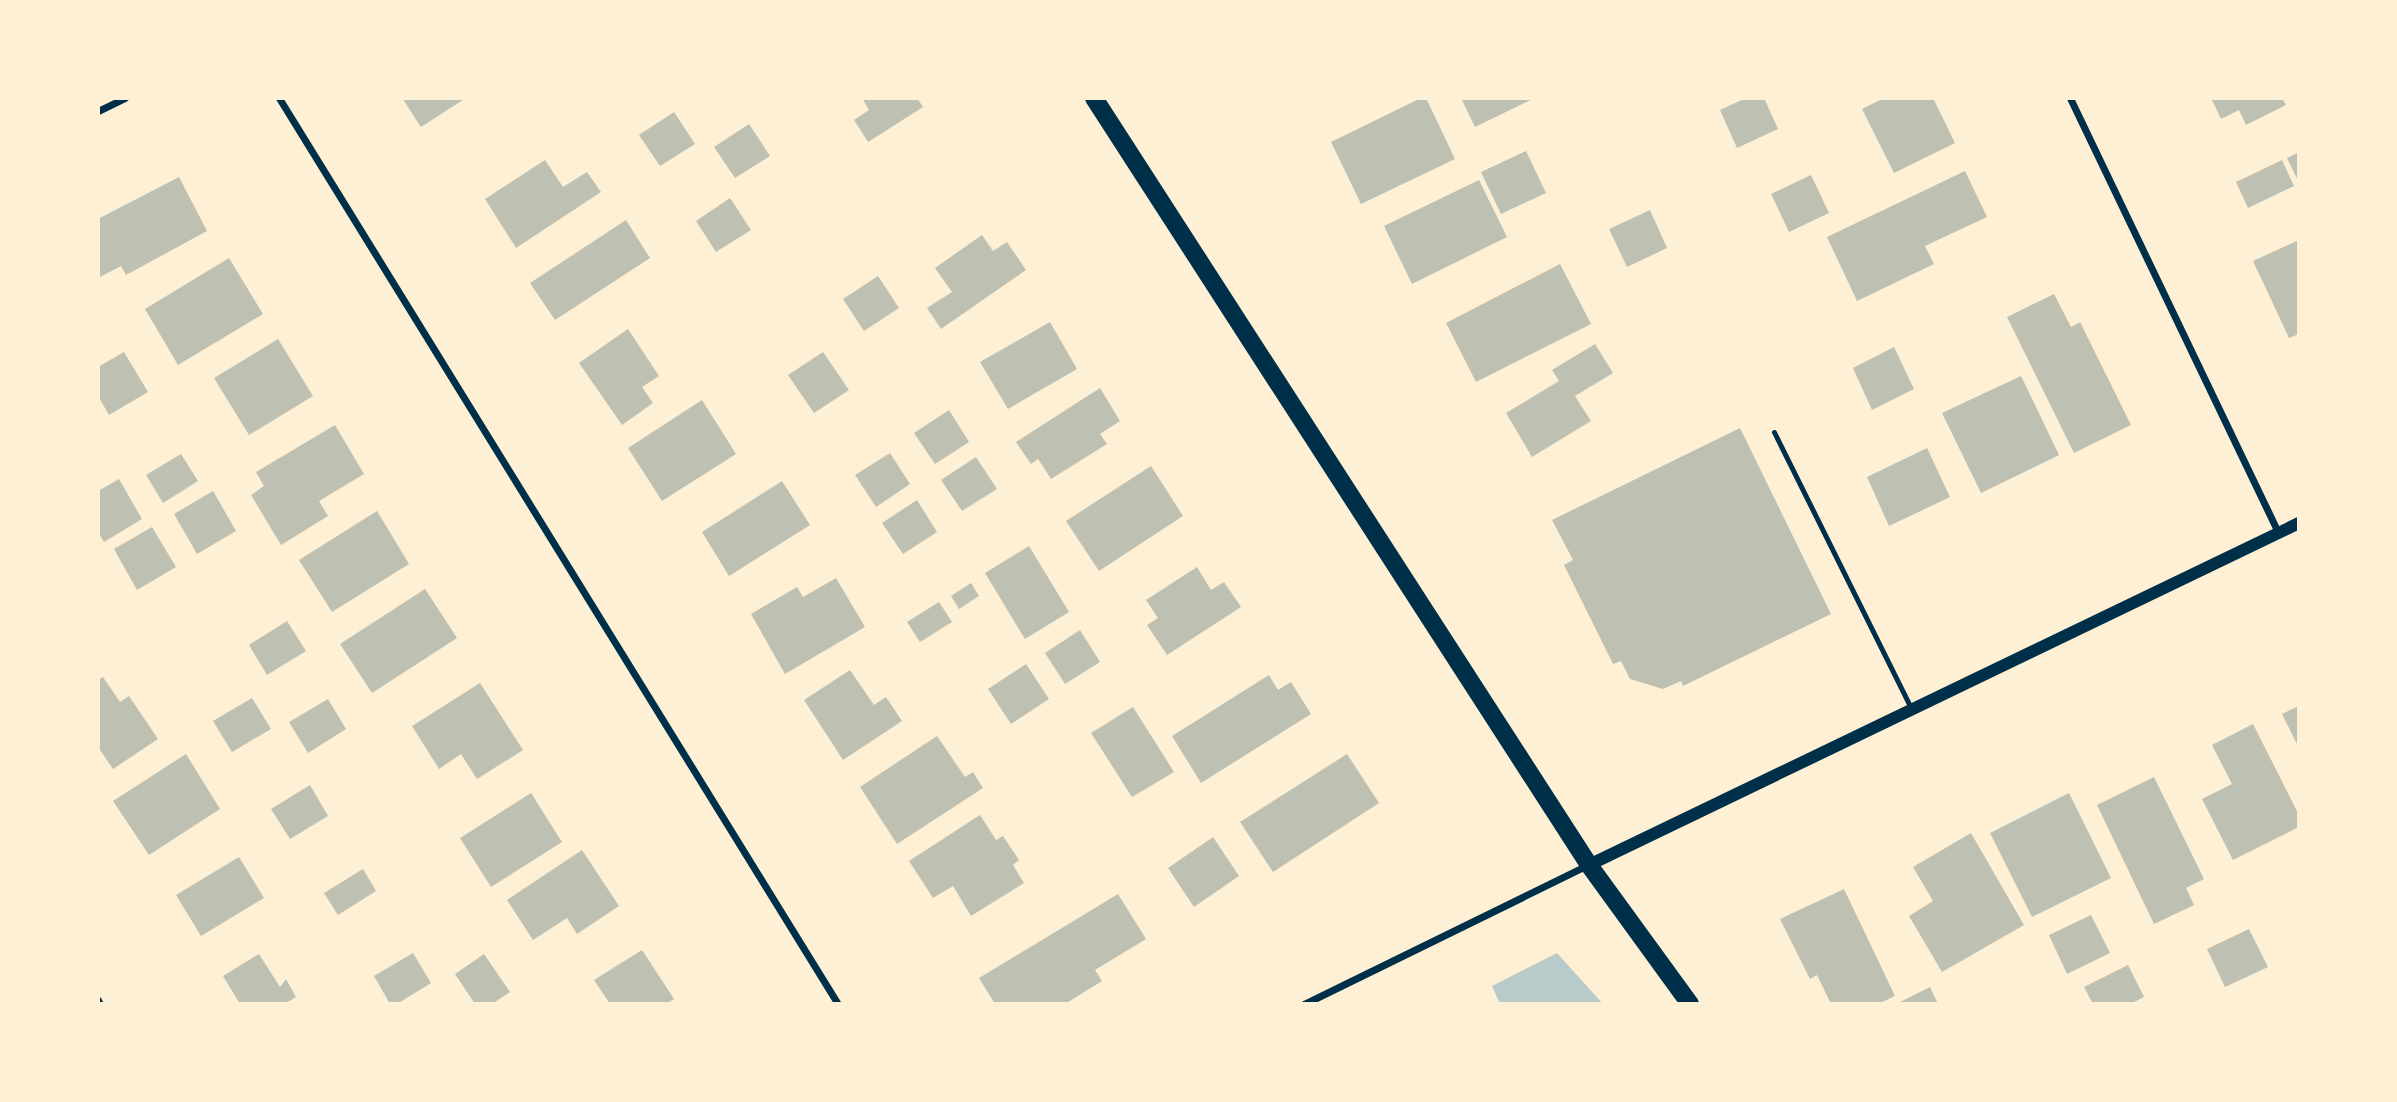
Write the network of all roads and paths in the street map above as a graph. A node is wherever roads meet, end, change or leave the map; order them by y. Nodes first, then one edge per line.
1 (125, 98) edge
2 (279, 98) edge
3 (1094, 98) edge
4 (2070, 98) edge
5 (98, 111) edge
6 (1774, 432) dead end
7 (2299, 523) edge
8 (2278, 533) junction
9 (1911, 708) junction
10 (1589, 865) junction
11 (838, 1004) edge
12 (1304, 1004) edge
13 (1690, 1004) edge

1 - 5 street
2 - 11 street
3 - 10 main road
4 - 8 street
6 - 9 lane
7 - 8 street
8 - 9 street
9 - 10 street
10 - 12 street
10 - 13 main road

